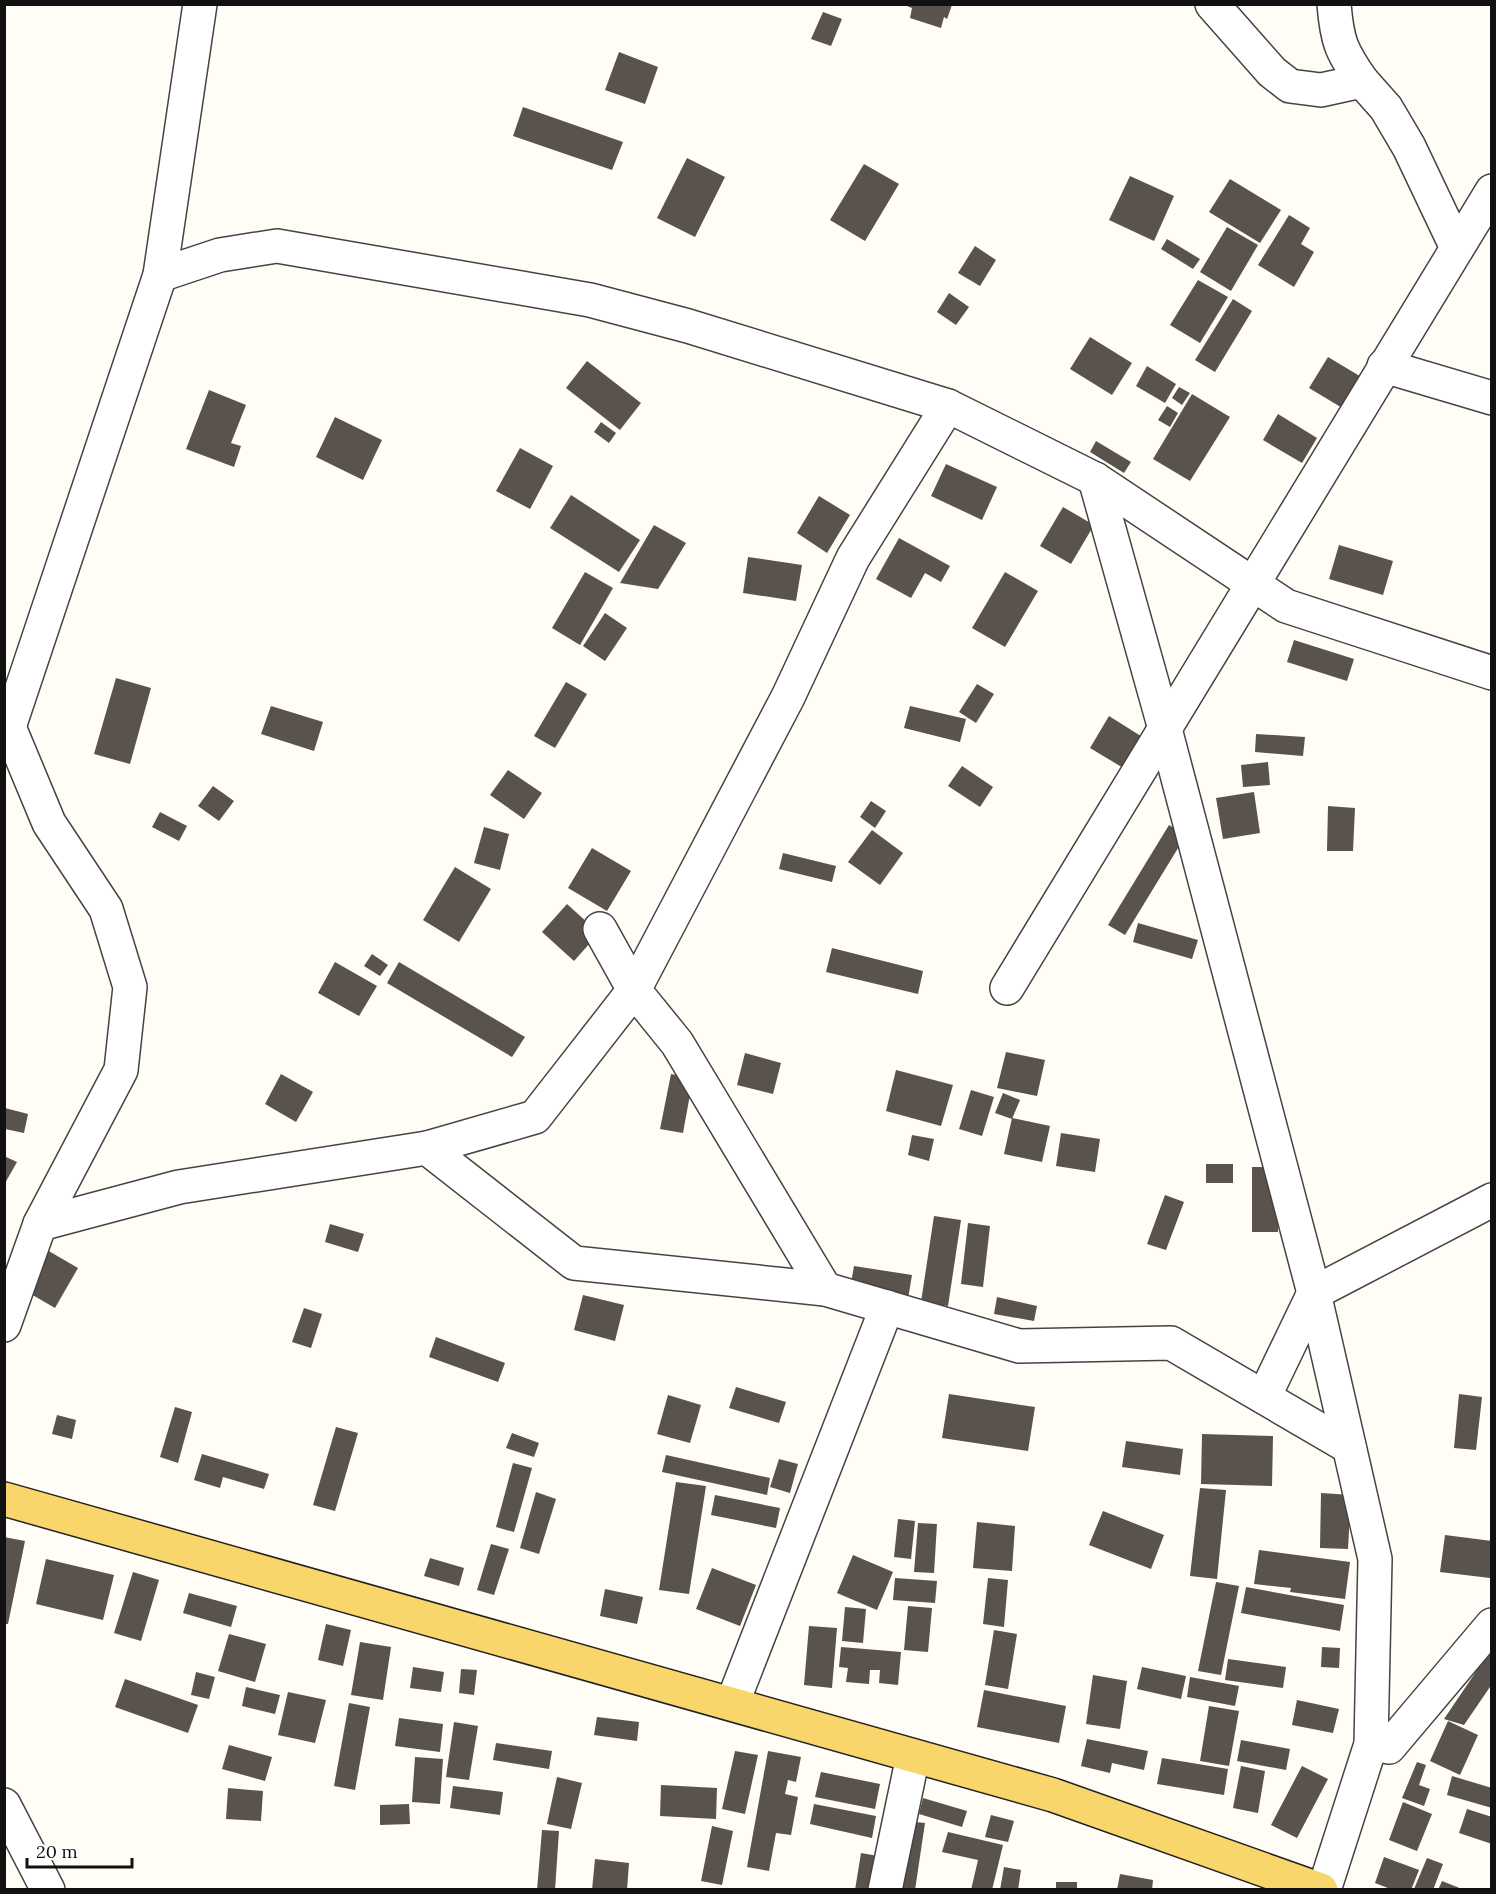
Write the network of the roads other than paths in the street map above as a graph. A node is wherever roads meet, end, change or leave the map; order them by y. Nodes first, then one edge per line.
1 (200, 4) edge
2 (1212, 4) edge
3 (1334, 4) edge
4 (1362, 81) junction
5 (1491, 190) edge
6 (1457, 248) junction
7 (160, 275) junction
8 (1384, 366) junction
9 (1491, 398) edge
10 (948, 406) junction
11 (1095, 479) junction
12 (1252, 584) junction
13 (1491, 673) edge
14 (7, 724) edge
15 (1165, 729) junction
16 (600, 929) dead end
17 (1007, 988) dead end
18 (634, 990) junction
19 (427, 1148) junction
20 (1491, 1200) edge
21 (40, 1224) junction
22 (825, 1289) junction
23 (1314, 1293) junction
24 (887, 1307) junction
25 (4, 1325) edge
26 (1264, 1397) junction
27 (1349, 1447) junction
28 (4, 1499) edge
29 (1491, 1625) edge
30 (732, 1704) junction
31 (1371, 1744) junction
32 (913, 1756) junction
33 (4, 1805) edge
34 (48, 1890) edge
35 (885, 1890) edge
36 (1322, 1890) edge

1 - 7 street
2 - 4 street
3 - 4 street
4 - 6 street
5 - 6 street
6 - 8 street
7 - 10 street
7 - 14 street
8 - 9 street
8 - 12 street
10 - 11 street
10 - 18 street
11 - 12 street
11 - 15 street
12 - 13 street
12 - 15 street
14 - 21 street
15 - 17 street
15 - 23 street
16 - 18 street
18 - 19 street
18 - 22 street
19 - 21 street
19 - 22 street
20 - 23 street
21 - 25 street
22 - 24 street
23 - 26 street
23 - 27 street
24 - 26 street
24 - 30 street
26 - 27 street
27 - 31 street
28 - 30 main road
29 - 31 street
30 - 32 main road
31 - 36 street
32 - 35 street
32 - 36 main road
33 - 34 street

